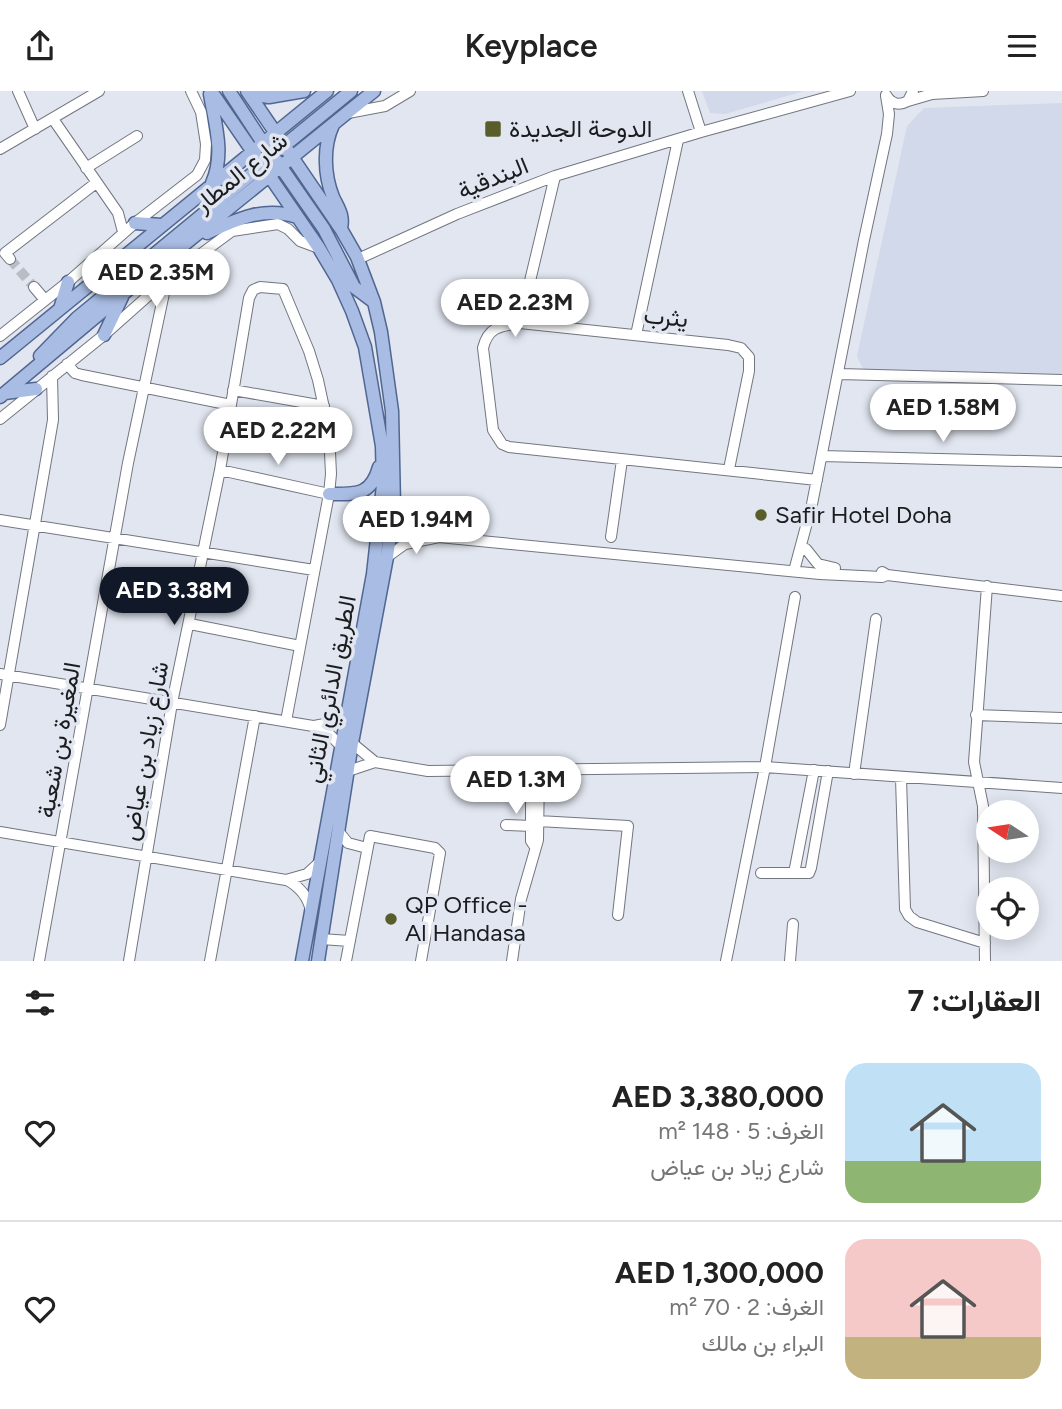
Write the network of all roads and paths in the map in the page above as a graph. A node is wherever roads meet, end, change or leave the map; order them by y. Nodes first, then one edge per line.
1 (18, 91) edge
2 (100, 91) edge
3 (191, 91) edge
4 (210, 91) edge
5 (229, 91) edge
6 (304, 91) edge
7 (327, 91) edge
8 (351, 91) edge
9 (374, 91) edge
10 (410, 91) edge
11 (688, 91) edge
12 (850, 91) edge
13 (913, 91) edge
14 (983, 91) edge
15 (248, 92) edge
16 (885, 92) edge
17 (970, 92) edge
18 (928, 93) edge
19 (904, 103) junction
20 (347, 113) junction
21 (53, 119) junction
22 (889, 124) junction
23 (332, 125) junction
24 (35, 129) junction
25 (275, 132) junction
26 (701, 132) junction
27 (137, 136) dead end
28 (678, 140) junction
29 (262, 143) junction
30 (0, 149) edge
31 (251, 152) junction
32 (276, 155) junction
33 (292, 157) junction
34 (86, 168) junction
35 (265, 171) junction
36 (555, 176) junction
37 (96, 183) junction
38 (212, 183) junction
39 (118, 213) junction
40 (297, 216) junction
41 (135, 223) junction
42 (161, 225) junction
43 (341, 229) junction
44 (124, 232) junction
45 (188, 242) junction
46 (319, 248) junction
47 (5, 256) edge
48 (358, 259) junction
49 (167, 279) junction
50 (68, 282) junction
51 (34, 287) tunnel mouth
52 (123, 294) junction
53 (45, 300) junction
54 (374, 302) junction
55 (59, 311) junction
56 (520, 323) junction
57 (104, 335) junction
58 (636, 335) junction
59 (0, 336) edge
60 (0, 358) edge
61 (67, 365) junction
62 (839, 374) junction
63 (51, 376) junction
64 (22, 378) junction
65 (1062, 380) edge
66 (145, 387) junction
67 (36, 389) junction
68 (233, 390) junction
69 (2, 395) edge
70 (54, 403) junction
71 (231, 405) junction
72 (324, 406) junction
73 (0, 419) edge
74 (382, 446) junction
75 (822, 456) junction
76 (622, 460) junction
77 (1062, 463) edge
78 (729, 469) junction
79 (220, 470) junction
80 (817, 480) junction
81 (329, 494) junction
82 (394, 506) junction
83 (0, 520) edge
84 (36, 526) junction
85 (439, 537) junction
86 (611, 537) dead end
87 (116, 539) junction
88 (805, 543) junction
89 (204, 553) junction
90 (387, 557) junction
91 (314, 570) junction
92 (821, 570) junction
93 (798, 572) junction
94 (987, 586) junction
95 (1062, 596) edge
96 (795, 597) dead end
97 (876, 619) dead end
98 (190, 624) junction
99 (300, 646) junction
100 (4, 674) edge
101 (90, 688) junction
102 (172, 703) junction
103 (346, 713) junction
104 (976, 715) junction
105 (256, 716) junction
106 (1062, 718) edge
107 (286, 721) junction
108 (0, 725) edge
109 (313, 726) junction
110 (346, 745) junction
111 (376, 762) junction
112 (765, 767) junction
113 (535, 770) junction
114 (814, 770) junction
115 (348, 771) junction
116 (828, 771) junction
117 (854, 774) junction
118 (901, 778) junction
119 (979, 784) junction
120 (1062, 788) edge
121 (535, 823) junction
122 (506, 825) dead end
123 (338, 831) junction
124 (0, 832) edge
125 (62, 843) junction
126 (367, 848) junction
127 (148, 857) junction
128 (320, 862) junction
129 (227, 870) junction
130 (761, 873) dead end
131 (796, 873) junction
132 (286, 880) junction
133 (311, 912) junction
134 (618, 915) dead end
135 (793, 924) dead end
136 (321, 939) junction
137 (350, 941) junction
138 (985, 943) junction
139 (39, 961) edge
140 (129, 961) edge
141 (210, 961) edge
142 (302, 961) edge
143 (318, 961) edge
144 (346, 961) edge
145 (421, 961) edge
146 (512, 961) edge
147 (726, 961) edge
148 (790, 961) edge
149 (985, 961) edge

1 - 24 street
2 - 21 street
3 - 41 street, شارع المطار
4 - 31 main road, الطريق الدائري الثاني
4 - 38 main road
5 - 29 main road
6 - 15 main road
7 - 25 main road, شارع المطار
8 - 32 main road
9 - 20 main road, شارع المطار
10 - 20 street, شارع المطار
11 - 26 street
12 - 26 street, البندقية
13 - 19 street
14 - 17 street
15 - 25 main road
16 - 19 street
16 - 22 street
17 - 18 street
18 - 19 street
19 - 22 street
20 - 23 main road, شارع المطار
21 - 24 street
21 - 34 street
22 - 62 street
23 - 33 main road, شارع المطار
23 - 43 main road
24 - 30 street
25 - 29 main road, شارع المطار
25 - 32 main road
26 - 28 street, البندقية
27 - 34 street
28 - 36 street, البندقية
28 - 58 street
29 - 31 main road, شارع المطار
29 - 32 main road
31 - 32 main road
31 - 35 main road, الطريق الدائري الثاني
31 - 38 main road, شارع المطار
32 - 33 main road, شارع المطار
32 - 35 main road, شارع المطار
32 - 54 main road
33 - 43 main road, الطريق الدائري الثاني
34 - 37 street
35 - 40 main road, الطريق الدائري الثاني
35 - 45 main road, شارع المطار
35 - 64 main road
36 - 48 street, البندقية
36 - 56 street
37 - 39 street
37 - 47 street
38 - 42 main road, شارع المطار
39 - 41 street
39 - 44 street
40 - 45 main road
40 - 46 main road, الطريق الدائري الثاني
41 - 42 main road
41 - 44 street, شارع المطار
42 - 55 main road, شارع المطار
43 - 48 main road, الطريق الدائري الثاني
44 - 50 street, شارع المطار
45 - 52 main road, شارع المطار
46 - 49 street, شارع المطار
46 - 74 main road, الطريق الدائري الثاني
48 - 54 main road, الطريق الدائري الثاني
49 - 57 street, شارع المطار
49 - 66 street, المغيرة بن شعبة
50 - 53 street, شارع المطار
50 - 55 main road
51 - 53 street
52 - 57 main road
52 - 64 main road, شارع المطار
53 - 59 street, شارع المطار
54 - 82 main road, الطريق الدائري الثاني
55 - 60 main road, شارع المطار
56 - 58 street, يثرب
56 - 76 street, يثرب
57 - 61 street, شارع المطار
58 - 78 street, يثرب
61 - 63 street, شارع المطار
61 - 66 street
62 - 65 street
62 - 75 street
63 - 67 street, شارع المطار
63 - 70 street
64 - 69 main road, شارع المطار
66 - 71 street
66 - 87 street, المغيرة بن شعبة
67 - 69 main road
67 - 70 street
67 - 73 street, شارع المطار
68 - 71 street, شارع زياد بن عياض
68 - 72 street
68 - 72 street, شارع زياد بن عياض
70 - 84 street
71 - 79 street, شارع زياد بن عياض
72 - 81 street
74 - 81 main road
74 - 103 main road, الطريق الدائري الثاني
75 - 77 street
75 - 80 street
76 - 78 street, يثرب
76 - 86 street
78 - 80 street, يثرب
79 - 81 street
79 - 89 street, شارع زياد بن عياض
80 - 88 street
81 - 91 street
82 - 85 street
82 - 90 main road, الطريق الدائري الثاني
83 - 84 street
84 - 87 street
84 - 100 street
85 - 90 street
85 - 93 street
87 - 89 street
87 - 101 street, المغيرة بن شعبة
88 - 92 street
88 - 93 street
89 - 91 street
89 - 98 street, شارع زياد بن عياض
90 - 110 main road, الطريق الدائري الثاني
91 - 99 street
92 - 93 street
92 - 94 street
94 - 95 street
94 - 104 street
96 - 112 street
97 - 117 street
98 - 99 street
98 - 102 street, شارع زياد بن عياض
99 - 107 street
100 - 101 street
100 - 108 street
101 - 102 street
101 - 125 street, المغيرة بن شعبة
102 - 105 street
102 - 127 street, شارع زياد بن عياض
103 - 109 street
103 - 110 main road, الطريق الدائري الثاني
104 - 106 street
104 - 119 street
105 - 107 street
105 - 129 street
107 - 109 street
109 - 110 street
110 - 111 street
110 - 115 main road, الطريق الدائري الثاني
110 - 128 main road, الطريق الدائري الثاني
111 - 113 street
111 - 115 street
112 - 113 street
112 - 114 street
112 - 147 street
113 - 121 street
114 - 116 street
114 - 131 street
115 - 123 main road, الطريق الدائري الثاني
116 - 117 street
116 - 131 street
117 - 118 street
118 - 119 street
118 - 138 street
119 - 120 street
119 - 138 street
121 - 122 street
121 - 134 street
121 - 146 street
123 - 126 street
123 - 136 main road, الطريق الدائري الثاني
124 - 125 street
125 - 127 street
125 - 139 street, المغيرة بن شعبة
126 - 137 street
126 - 145 street
127 - 129 street
127 - 140 street, شارع زياد بن عياض
128 - 132 street
128 - 133 main road, الطريق الدائري الثاني
129 - 132 street
129 - 141 street
130 - 131 street
132 - 133 street
133 - 142 main road, الطريق الدائري الثاني
135 - 148 street
136 - 137 street
136 - 143 main road, الطريق الدائري الثاني
137 - 144 street
138 - 149 street

